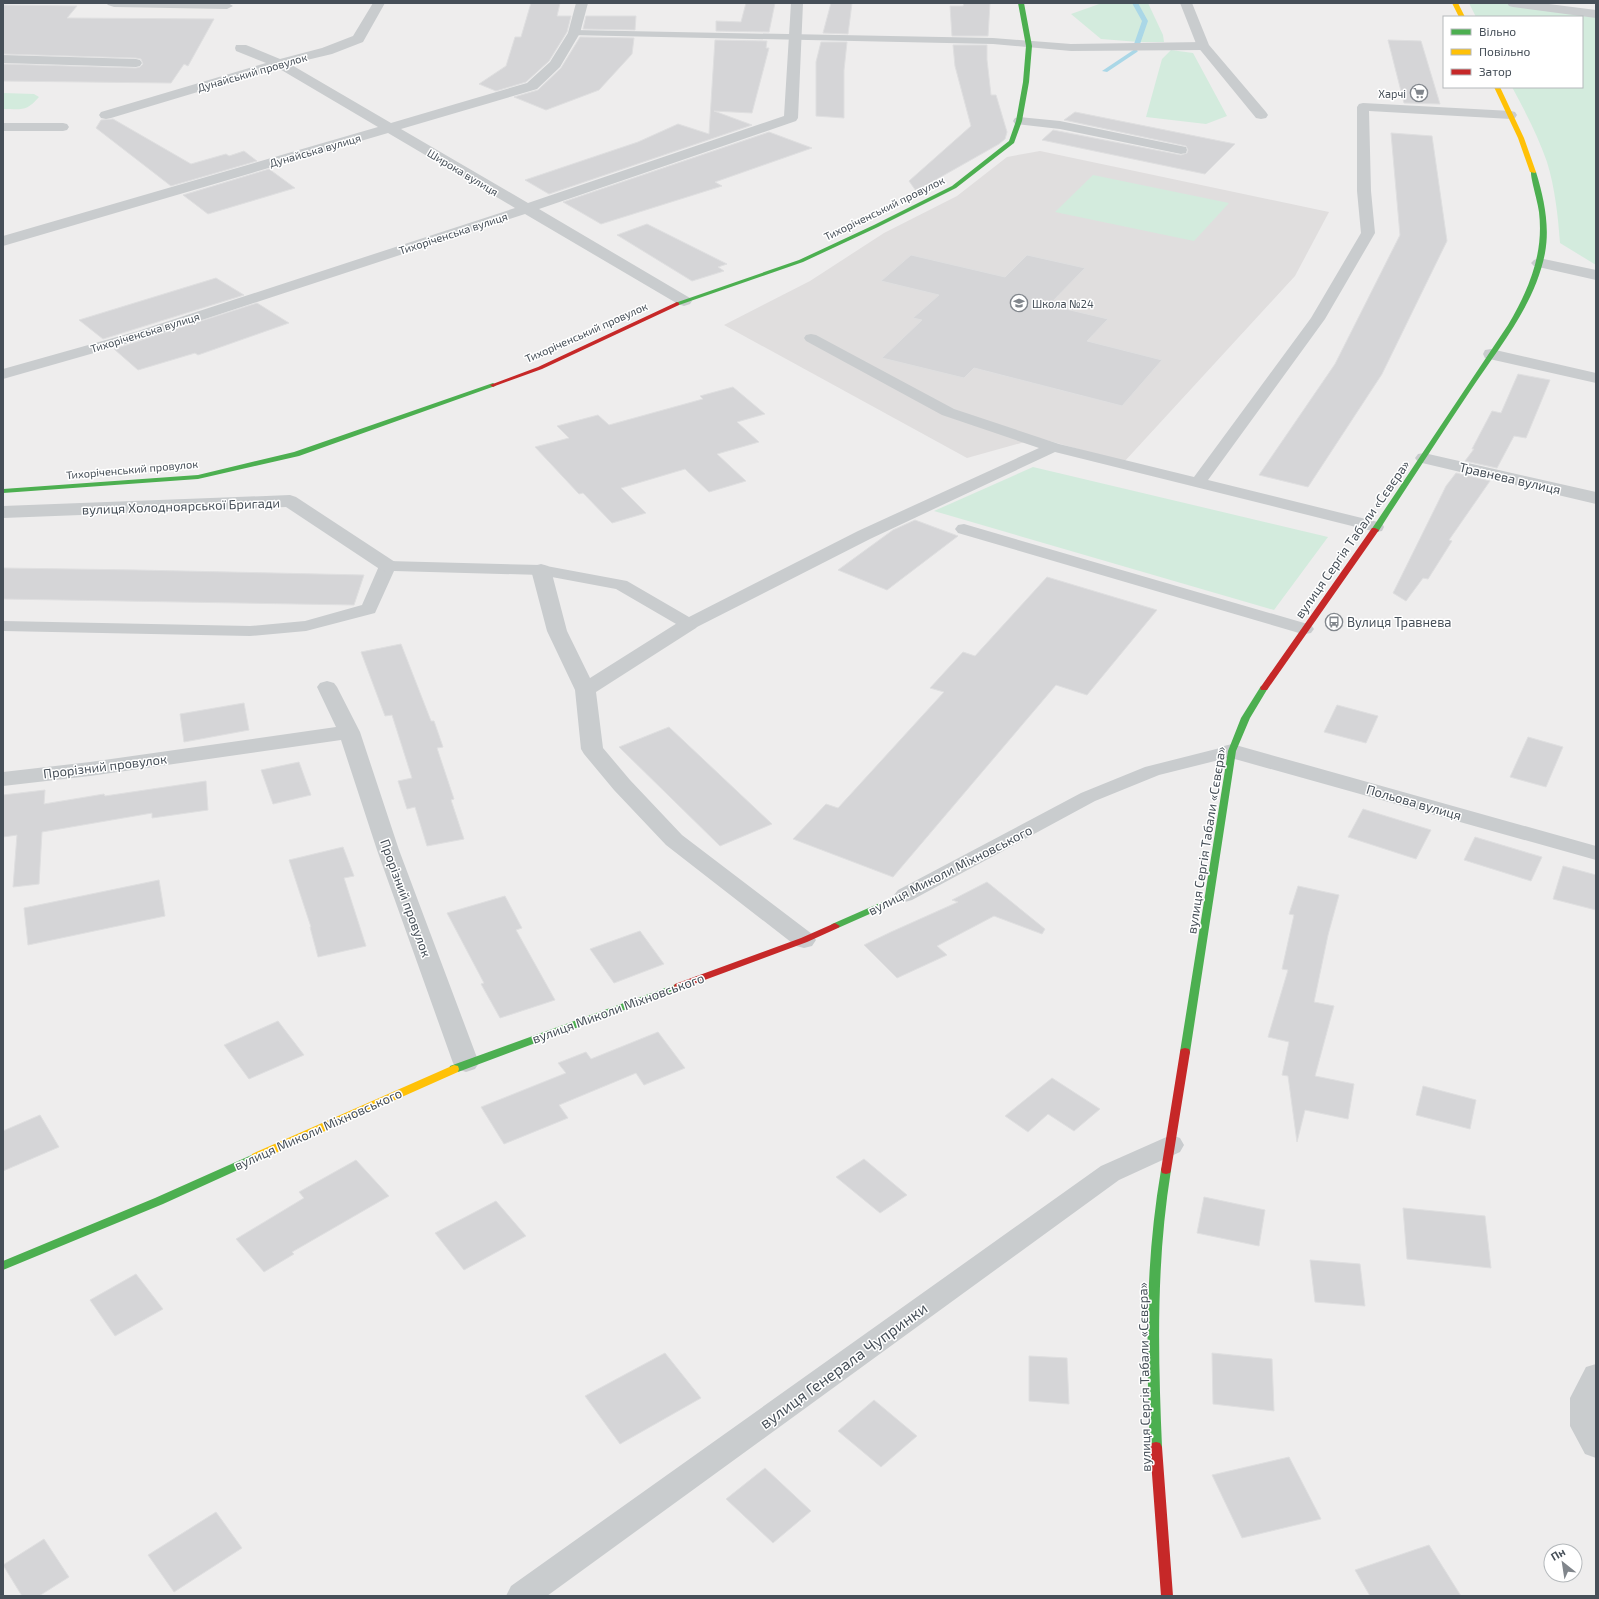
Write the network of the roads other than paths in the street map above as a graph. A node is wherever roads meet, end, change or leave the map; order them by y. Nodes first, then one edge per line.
1 (112, 3) edge
2 (378, 3) edge
3 (582, 3) edge
4 (797, 3) edge
5 (1021, 3) edge
6 (1186, 3) edge
7 (1455, 3) edge
8 (1513, 3) edge
9 (227, 6) dead end
10 (1596, 14) edge
11 (1462, 16) edge
12 (574, 33) junction
13 (797, 38) junction
14 (1028, 46) junction
15 (1203, 46) junction
16 (241, 48) dead end
17 (3, 59) edge
18 (136, 63) dead end
19 (279, 63) junction
20 (1498, 88) edge
21 (106, 115) dead end
22 (1261, 115) dead end
23 (1511, 115) junction
24 (1019, 121) junction
25 (3, 127) edge
26 (63, 127) dead end
27 (389, 128) junction
28 (1181, 150) dead end
29 (526, 209) junction
30 (3, 241) edge
31 (1539, 263) junction
32 (1596, 275) edge
33 (684, 301) junction
34 (811, 338) dead end
35 (1491, 354) junction
36 (3, 374) edge
37 (1596, 378) edge
38 (1053, 447) junction
39 (1424, 458) junction
40 (1198, 483) junction
41 (3, 491) edge
42 (1596, 498) edge
43 (3, 512) edge
44 (1376, 527) junction
45 (964, 529) dead end
46 (388, 566) junction
47 (541, 570) junction
48 (690, 624) junction
49 (3, 626) edge
50 (1305, 629) junction
51 (327, 687) dead end
52 (586, 690) junction
53 (349, 732) junction
54 (1232, 751) junction
55 (3, 779) edge
56 (1596, 853) edge
57 (906, 895) joint
58 (804, 940) junction
59 (466, 1063) junction
60 (1171, 1145) junction
61 (3, 1266) edge
62 (1596, 1376) edge
63 (1596, 1445) edge
64 (522, 1596) edge
65 (1167, 1596) edge

1 - 9 lane
2 - 19 street, Дунайський провулок
3 - 12 street, Дунайська вулиця
4 - 13 street, Тихоріченська вулиця
5 - 14 street, Тихоріченський провулок
6 - 15 street
7 - 11 street
8 - 10 street
12 - 13 lane
12 - 27 street, Дунайська вулиця
13 - 14 lane
13 - 29 street, Тихоріченська вулиця
14 - 15 lane
14 - 24 street, Тихоріченський провулок
15 - 22 street
16 - 19 street, Широка вулиця
17 - 18 lane
19 - 21 street, Дунайський провулок
19 - 27 street, Широка вулиця
20 - 23 street, вулиця Сергія Табали «Сєвєра»
23 - 31 street, вулиця Сергія Табали «Сєвєра»
23 - 40 lane
24 - 28 lane
24 - 33 street, Тихоріченський провулок
25 - 26 lane
27 - 29 street, Широка вулиця
27 - 30 street, Дунайська вулиця
29 - 33 street, Широка вулиця
29 - 36 street, Тихоріченська вулиця
31 - 32 street
31 - 35 street, вулиця Сергія Табали «Сєвєра»
33 - 41 street, Тихоріченський провулок
34 - 38 lane
35 - 37 street
35 - 39 street, вулиця Сергія Табали «Сєвєра»
38 - 40 lane
38 - 48 lane
39 - 42 street, Травнева вулиця
39 - 44 street, вулиця Сергія Табали «Сєвєра»
40 - 44 lane
43 - 46 street, вулиця Холодноярської Бригади
44 - 50 street, вулиця Сергія Табали «Сєвєра»
45 - 50 lane
46 - 47 lane
46 - 49 lane
47 - 48 lane
47 - 52 street
48 - 52 street
50 - 54 street, вулиця Сергія Табали «Сєвєра»
51 - 53 street, Прорізний провулок
52 - 58 street
53 - 55 street, Прорізний провулок
53 - 59 street, Прорізний провулок
54 - 56 street, Польова вулиця
54 - 57 lane, вулиця Миколи Міхновського
54 - 60 street, вулиця Сергія Табали «Сєвєра»
57 - 58 street, вулиця Миколи Міхновського
58 - 59 street, вулиця Миколи Міхновського
59 - 61 street, вулиця Миколи Міхновського
60 - 64 street, вулиця Генерала Чупринки
60 - 65 street, вулиця Сергія Табали «Сєвєра»
62 - 63 street

